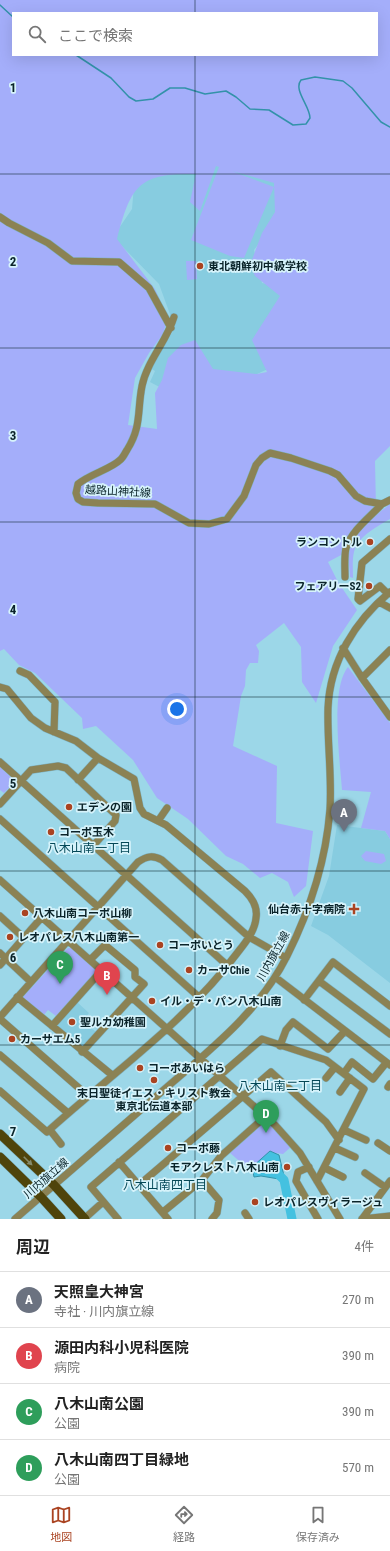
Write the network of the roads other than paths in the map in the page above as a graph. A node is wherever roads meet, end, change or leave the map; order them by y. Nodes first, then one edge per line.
1 (0, 217) edge
2 (174, 317) dead end
3 (171, 328) junction
4 (390, 500) edge
5 (382, 504) junction
6 (390, 539) edge
7 (345, 577) dead end
8 (389, 593) edge
9 (379, 602) junction
10 (390, 608) edge
11 (343, 648) junction
12 (390, 650) edge
13 (20, 671) dead end
14 (362, 678) junction
15 (1, 685) edge
16 (390, 717) edge
17 (54, 732) junction
18 (98, 758) junction
19 (0, 762) edge
20 (78, 780) junction
21 (21, 781) junction
22 (0, 804) edge
23 (167, 808) dead end
24 (0, 819) edge
25 (158, 820) junction
26 (93, 846) junction
27 (126, 875) junction
28 (0, 880) edge
29 (97, 907) junction
30 (0, 916) edge
31 (42, 918) junction
32 (248, 937) junction
33 (24, 938) junction
34 (68, 940) junction
35 (0, 954) edge
36 (286, 958) junction
37 (6, 959) junction
38 (90, 960) junction
39 (0, 965) edge
40 (228, 966) junction
41 (102, 970) junction
42 (275, 977) junction
43 (319, 981) junction
44 (31, 982) junction
45 (17, 997) junction
46 (131, 997) junction
47 (200, 998) junction
48 (304, 1000) junction
49 (390, 1006) edge
50 (0, 1018) edge
51 (52, 1026) junction
52 (166, 1028) junction
53 (345, 1031) junction
54 (390, 1034) edge
55 (280, 1046) junction
56 (82, 1052) junction
57 (0, 1055) edge
58 (200, 1058) junction
59 (388, 1064) edge
60 (334, 1067) junction
61 (344, 1073) junction
62 (219, 1075) junction
63 (112, 1076) junction
64 (326, 1078) dead end
65 (350, 1078) junction
66 (0, 1091) edge
67 (340, 1092) dead end
68 (88, 1096) junction
69 (242, 1096) junction
70 (68, 1113) junction
71 (266, 1116) junction
72 (50, 1130) junction
73 (344, 1130) junction
74 (0, 1134) edge
75 (339, 1140) junction
76 (366, 1140) dead end
77 (378, 1143) dead end
78 (61, 1144) dead end
79 (335, 1148) junction
80 (390, 1151) edge
81 (0, 1157) edge
82 (355, 1157) dead end
83 (120, 1162) junction
84 (309, 1167) junction
85 (325, 1168) junction
86 (365, 1173) dead end
87 (343, 1177) dead end
88 (202, 1180) junction
89 (317, 1181) junction
90 (388, 1184) edge
91 (54, 1185) junction
92 (139, 1185) junction
93 (41, 1196) junction
94 (104, 1202) junction
95 (163, 1212) junction
96 (390, 1216) edge
97 (16, 1219) edge
98 (61, 1219) edge
99 (85, 1219) edge
100 (118, 1219) edge
101 (168, 1219) edge
102 (212, 1219) edge
103 (318, 1219) edge
104 (340, 1219) edge
105 (362, 1219) edge

1 - 3 street
2 - 3 street, 越路山神社線
3 - 5 street, 越路山神社線
4 - 5 street
5 - 7 street
6 - 8 street
8 - 9 street, 川内旗立線
9 - 10 street
9 - 11 street, 川内旗立線
11 - 14 street
11 - 36 street, 川内旗立線
12 - 14 street
13 - 17 street
14 - 16 street
15 - 17 street
17 - 18 street
18 - 20 street
18 - 25 street
19 - 21 street
20 - 21 street
20 - 26 street
21 - 22 street
21 - 26 street
23 - 25 street
24 - 29 street
25 - 32 street
26 - 27 street
27 - 29 street
27 - 32 street
27 - 40 street
28 - 31 street
29 - 34 street
29 - 47 street
30 - 33 street
31 - 33 street
31 - 34 street
32 - 36 street
32 - 40 street
33 - 37 street
34 - 38 street
34 - 44 street
35 - 37 street
36 - 42 street, 川内旗立線
37 - 39 street
37 - 44 street
38 - 41 street
38 - 46 street
40 - 47 street
41 - 46 street
41 - 51 street
42 - 48 street
42 - 58 street, 川内旗立線
43 - 48 street
43 - 49 street
43 - 54 street
44 - 45 street
45 - 50 street
45 - 51 street
46 - 52 street
46 - 56 street
47 - 52 street
48 - 53 street
50 - 68 street
51 - 56 street
52 - 58 street
52 - 63 street
53 - 55 street
53 - 59 street
55 - 60 street
55 - 62 street
56 - 63 street
57 - 70 street
58 - 62 street
58 - 91 street, 川内旗立線
59 - 61 street
60 - 61 street
60 - 64 street
61 - 65 street
62 - 69 street
62 - 83 street
63 - 68 street
65 - 67 street
65 - 73 street
66 - 72 street
68 - 70 street
69 - 71 street
69 - 75 street
69 - 92 street
70 - 72 street
71 - 84 street
71 - 88 street
72 - 78 street
73 - 75 street
73 - 76 street
74 -> 91 main road
75 - 79 street
77 - 80 street
79 - 82 street
79 - 85 street
81 - 93 main road
83 - 92 street
83 - 94 street
84 - 89 street
84 - 103 street
85 - 87 street
85 - 89 street
86 - 90 street
88 - 95 street
88 - 102 street
89 - 104 street
90 - 105 street
91 - 93 street, 川内旗立線
91 - 99 main road
92 - 95 street
93 - 97 street, 川内旗立線
93 - 98 main road
94 - 99 street
94 - 100 street
95 - 101 street
96 - 105 street

